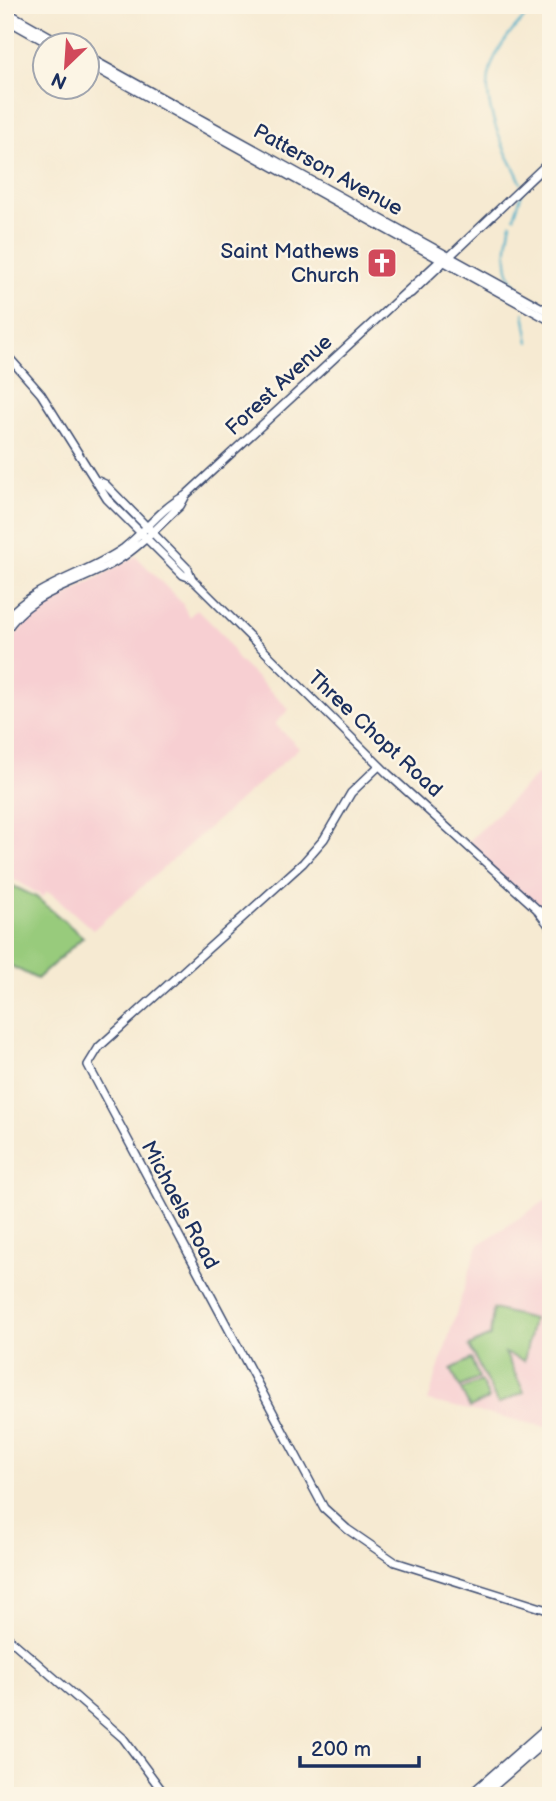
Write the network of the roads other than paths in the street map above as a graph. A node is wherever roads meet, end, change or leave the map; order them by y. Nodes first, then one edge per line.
1 (5, 11) edge
2 (5, 19) edge
3 (42, 32) edge
4 (32, 34) edge
5 (102, 65) edge
6 (102, 72) edge
7 (551, 160) edge
8 (444, 259) junction
9 (551, 313) edge
10 (551, 321) edge
11 (5, 353) edge
12 (146, 533) junction
13 (5, 620) edge
14 (5, 632) edge
15 (379, 766) junction
16 (538, 911) junction
17 (551, 918) edge
18 (551, 928) edge
19 (551, 1611) edge
20 (5, 1635) edge
21 (551, 1725) edge
22 (551, 1735) edge
23 (166, 1796) edge
24 (470, 1796) edge
25 (481, 1796) edge

1 - 3 main road
2 - 4 main road
5 - 8 main road, Patterson Avenue
6 - 8 main road, Patterson Avenue
7 - 8 main road, Forest Avenue
8 - 9 main road, Patterson Avenue
8 - 10 main road, Patterson Avenue
8 - 12 main road, Forest Avenue
11 - 12 main road, Three Chopt Road
12 - 13 main road, Forest Avenue
12 - 14 main road, Forest Avenue
12 - 15 main road, Three Chopt Road
15 - 16 main road, Three Chopt Road
15 - 19 main road, Michaels Road
16 - 17 main road, Three Chopt Road
16 - 18 main road, Three Chopt Road
20 - 23 main road
21 - 24 highway
22 - 25 highway

